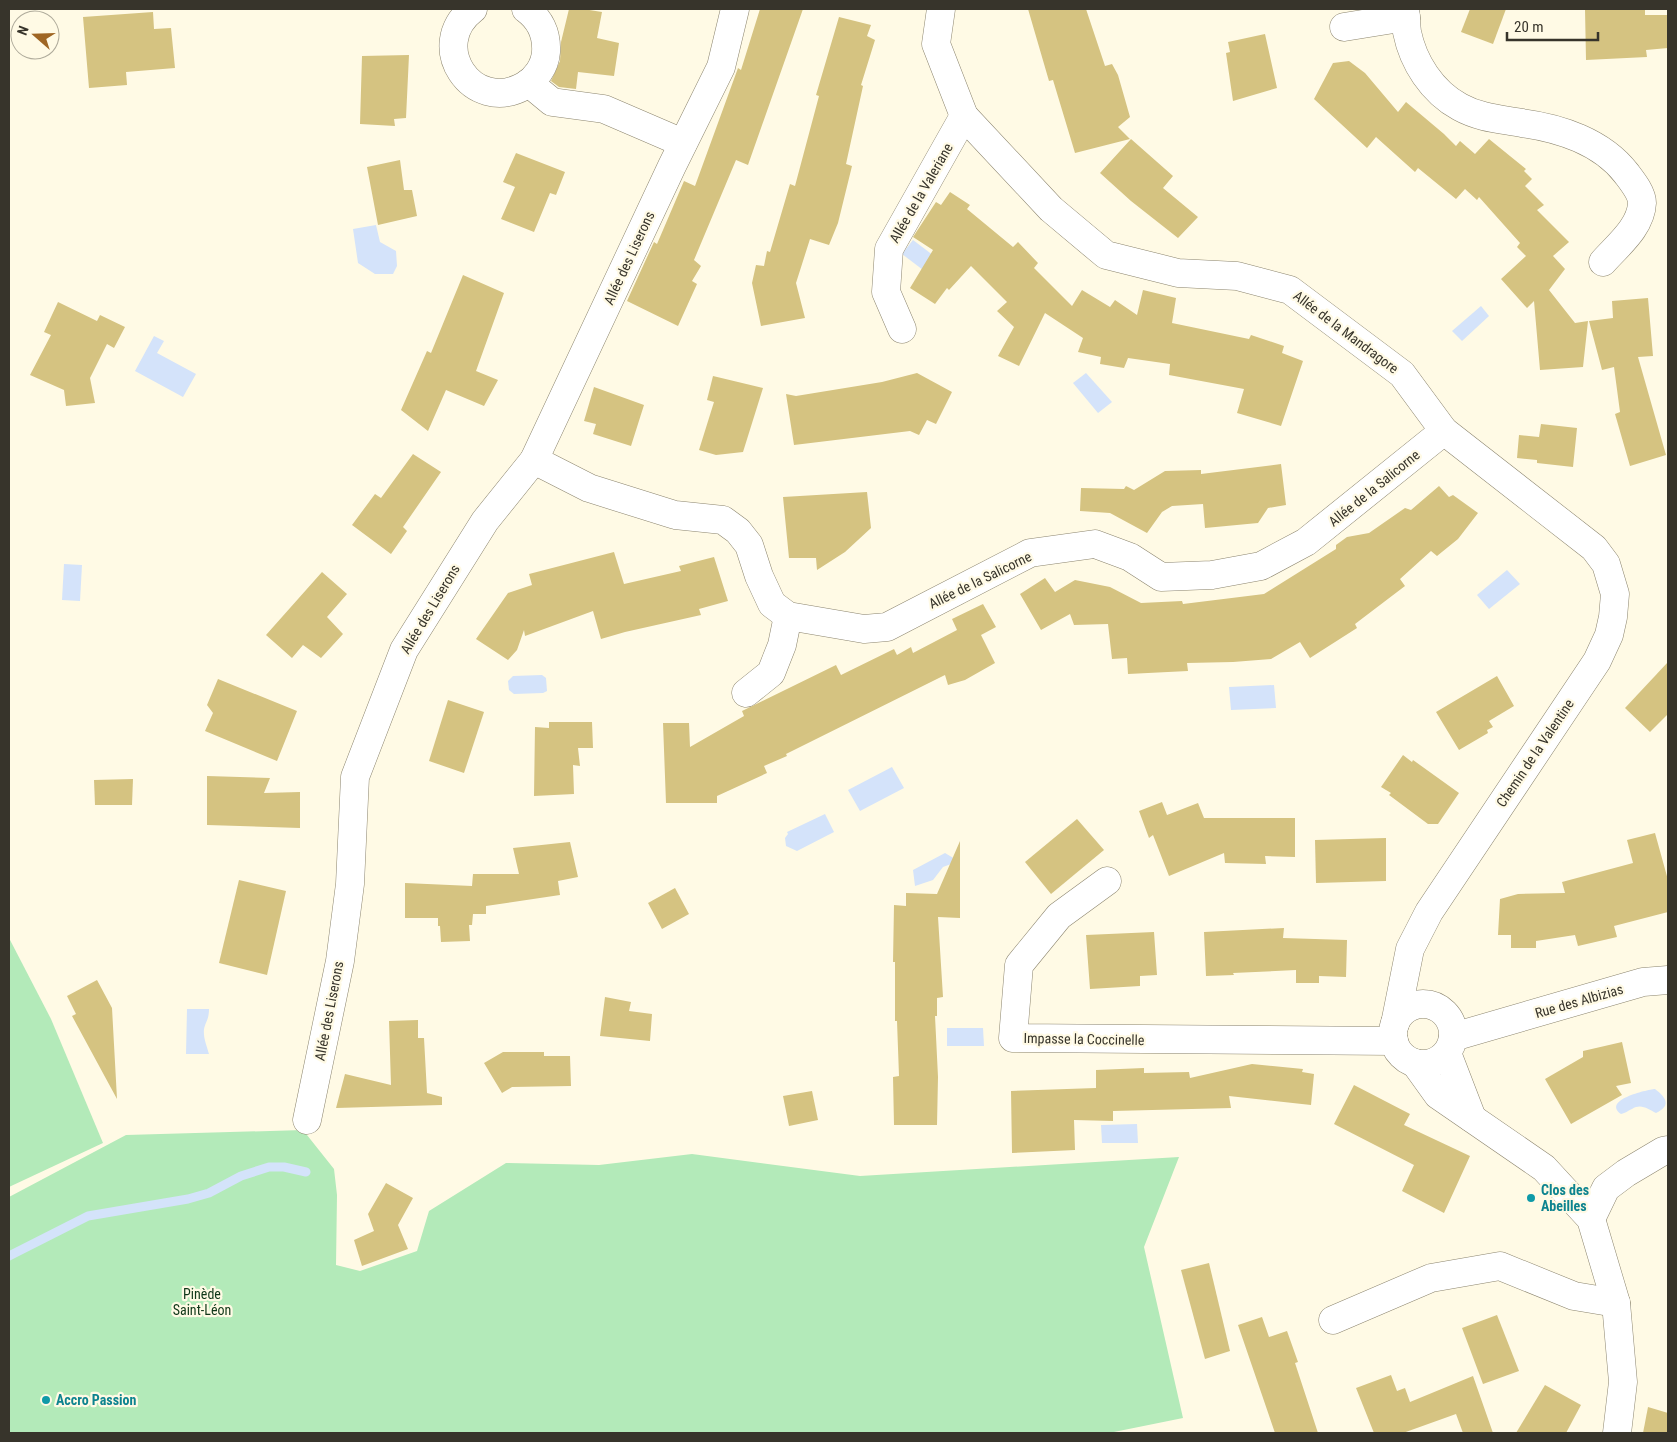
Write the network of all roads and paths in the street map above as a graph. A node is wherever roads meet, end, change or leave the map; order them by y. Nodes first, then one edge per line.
1 (473, 9) edge
2 (526, 9) edge
3 (736, 9) edge
4 (941, 9) edge
5 (1406, 13) edge
6 (1344, 27) dead end
7 (529, 83) junction
8 (964, 116) junction
9 (683, 144) junction
10 (1603, 262) dead end
11 (902, 329) dead end
12 (1444, 432) junction
13 (534, 460) junction
14 (1594, 548) joint
15 (788, 616) junction
16 (746, 693) dead end
17 (1107, 881) dead end
18 (1410, 949) junction
19 (1668, 980) edge
20 (1426, 1004) junction
21 (1490, 1027) junction
22 (1394, 1031) junction
23 (1450, 1045) junction
24 (1415, 1063) junction
25 (1472, 1118) junction
26 (307, 1120) dead end
27 (1668, 1150) edge
28 (1591, 1219) junction
29 (1616, 1303) junction
30 (1333, 1320) dead end
31 (1617, 1433) edge

1 - 7 street
2 - 7 street
3 - 9 street, Allée des Liserons
4 - 8 street, Allée de la Mandragore
5 - 6 street
5 - 10 street
7 - 9 street
8 - 11 street, Allée de la Valeriane
8 - 12 street, Allée de la Mandragore
9 - 13 street, Allée des Liserons
12 - 14 street, Allée de la Mandragore
12 - 15 street, Allée de la Salicorne
13 - 15 street
13 - 26 street, Allée des Liserons
14 - 18 street, Chemin de la Valentine
15 - 16 street
17 - 22 street, Impasse la Coccinelle
18 - 20 street
18 - 22 street, Chemin de la Valentine
19 - 21 street, Rue des Albizias
20 - 21 street
20 - 22 street
20 - 23 street
21 - 23 street, Rue des Albizias
22 - 24 street
23 - 24 street
23 - 25 street
24 - 25 street
25 - 28 street
27 - 28 street
28 - 29 street
29 - 30 street
29 - 31 street

